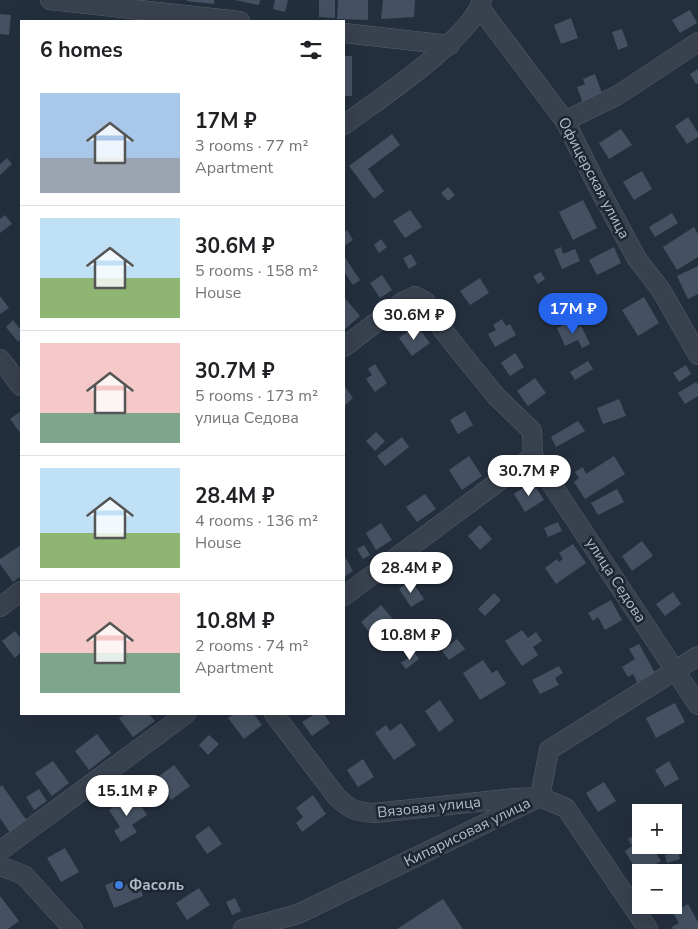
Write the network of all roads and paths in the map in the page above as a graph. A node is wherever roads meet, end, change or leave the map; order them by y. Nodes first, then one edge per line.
1 (50, 0) edge
2 (481, 4) edge
3 (231, 20) edge
4 (345, 33) edge
5 (698, 42) edge
6 (450, 45) junction
7 (565, 121) junction
8 (345, 124) edge
9 (345, 346) edge
10 (698, 355) edge
11 (0, 358) edge
12 (14, 379) edge
13 (533, 456) junction
14 (20, 592) edge
15 (345, 595) edge
16 (0, 607) edge
17 (698, 656) edge
18 (675, 671) junction
19 (698, 705) edge
20 (185, 715) edge
21 (275, 715) edge
22 (540, 797) junction
23 (0, 851) edge
24 (0, 867) edge
25 (74, 929) edge
26 (243, 929) edge
27 (648, 929) edge

1 - 3 street
2 - 6 street
2 - 7 street, Офицерская улица
4 - 6 street
5 - 7 street
6 - 8 street
7 - 10 street, Офицерская улица
9 - 13 street
11 - 12 street
13 - 15 street
13 - 18 street, улица Седова
14 - 16 street
17 - 18 street, Кипарисовая улица
18 - 19 street, улица Седова
18 - 22 street, Кипарисовая улица
20 - 23 street
21 - 22 street, Вязовая улица
22 - 26 street, Кипарисовая улица
22 - 27 street
24 - 25 street

